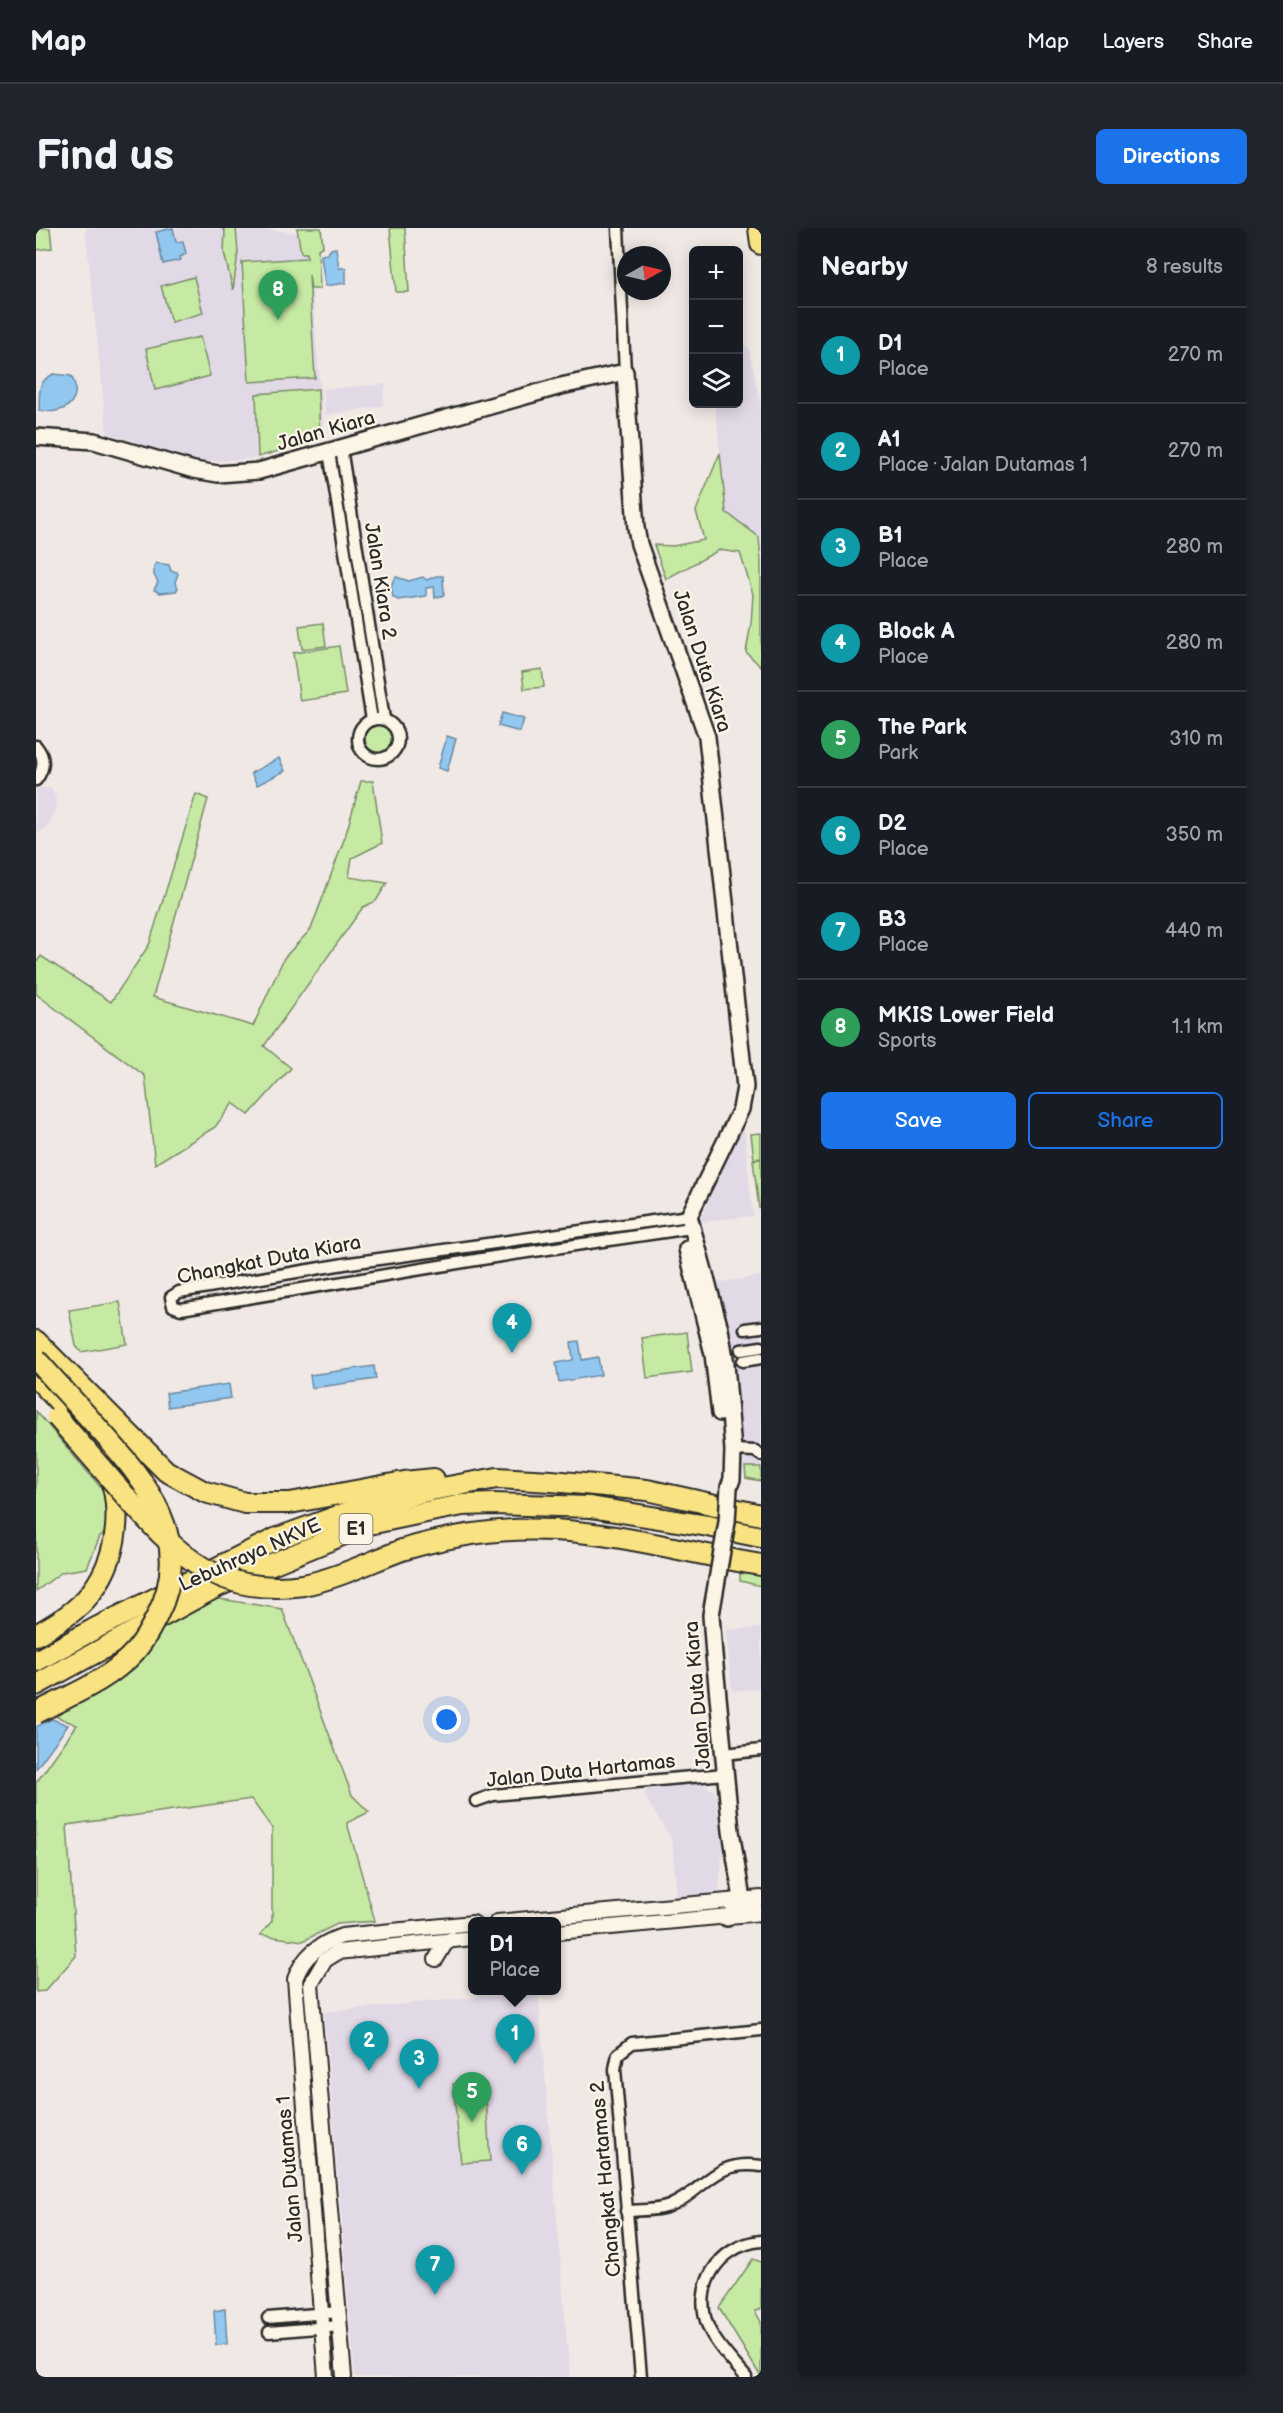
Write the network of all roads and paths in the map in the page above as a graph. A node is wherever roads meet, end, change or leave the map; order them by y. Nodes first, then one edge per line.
1 (618, 228) edge
2 (759, 228) edge
3 (761, 244) edge
4 (625, 372) junction
5 (36, 437) edge
6 (335, 450) junction
7 (384, 719) junction
8 (372, 720) junction
9 (36, 746) edge
10 (36, 780) edge
11 (687, 1219) junction
12 (761, 1327) edge
13 (745, 1329) dead end
14 (36, 1341) edge
15 (761, 1347) edge
16 (761, 1358) edge
17 (36, 1359) edge
18 (719, 1359) junction
19 (36, 1377) edge
20 (36, 1394) edge
21 (733, 1450) junction
22 (761, 1455) edge
23 (497, 1478) junction
24 (729, 1487) junction
25 (761, 1515) edge
26 (761, 1537) edge
27 (761, 1565) edge
28 (36, 1635) edge
29 (36, 1660) edge
30 (36, 1685) edge
31 (36, 1713) edge
32 (761, 1750) edge
33 (727, 1754) junction
34 (725, 1774) junction
35 (477, 1801) dead end
36 (742, 1899) junction
37 (761, 1908) edge
38 (550, 1917) edge
39 (728, 1918) junction
40 (468, 1923) edge
41 (561, 1932) edge
42 (468, 1938) edge
43 (452, 1939) junction
44 (436, 1959) dead end
45 (761, 2030) edge
46 (761, 2166) edge
47 (626, 2211) junction
48 (761, 2241) edge
49 (291, 2316) junction
50 (268, 2318) dead end
51 (339, 2319) junction
52 (321, 2321) junction
53 (292, 2330) junction
54 (269, 2332) dead end
55 (326, 2377) edge
56 (344, 2377) edge
57 (641, 2377) edge
58 (746, 2377) edge

1 - 4 street, Jalan Duta Kiara
2 - 3 highway
4 - 6 main road, Jalan Kiara
4 - 11 main road, Jalan Duta Kiara
5 - 6 main road, Jalan Kiara
6 - 7 street, Jalan Kiara 2
6 - 8 street, Jalan Kiara 2
7 - 8 street
7 - 8 street
9 - 10 street
11 - 11 street, Changkat Duta Kiara
11 - 18 main road, Jalan Duta Kiara
12 - 13 street
14 - 23 highway
15 - 16 street
17 - 31 highway, bridge
18 - 21 main road, Jalan Duta Kiara
18 - 24 main road, Jalan Duta Kiara
19 - 28 highway
20 - 27 highway, bridge
21 - 22 street
21 - 24 main road, Jalan Duta Kiara
23 - 25 highway, Lebuhraya NKVE / E1
23 - 29 highway, Lebuhraya NKVE / E1
24 - 33 main road, Jalan Duta Kiara, bridge
26 - 30 highway, Lebuhraya NKVE / E1
32 - 33 street
33 - 34 main road, Jalan Duta Kiara
34 - 35 street, Jalan Duta Hartamas
34 - 36 main road, Jalan Duta Kiara
36 - 37 main road
36 - 38 street
36 - 39 main road
37 - 39 street
39 - 41 street
40 - 52 street, Jalan Dutamas 1
42 - 43 street
43 - 44 street
43 - 51 street, Jalan Dutamas 1
45 - 47 street, Changkat Hartamas 2
46 - 47 street
47 - 57 street, Changkat Hartamas 2
48 - 58 street
49 - 50 street
49 - 52 street
49 - 53 street
51 - 52 street
51 - 56 street, Jalan Dutamas 1
52 - 53 street
52 - 55 street, Jalan Dutamas 1
53 - 54 street

